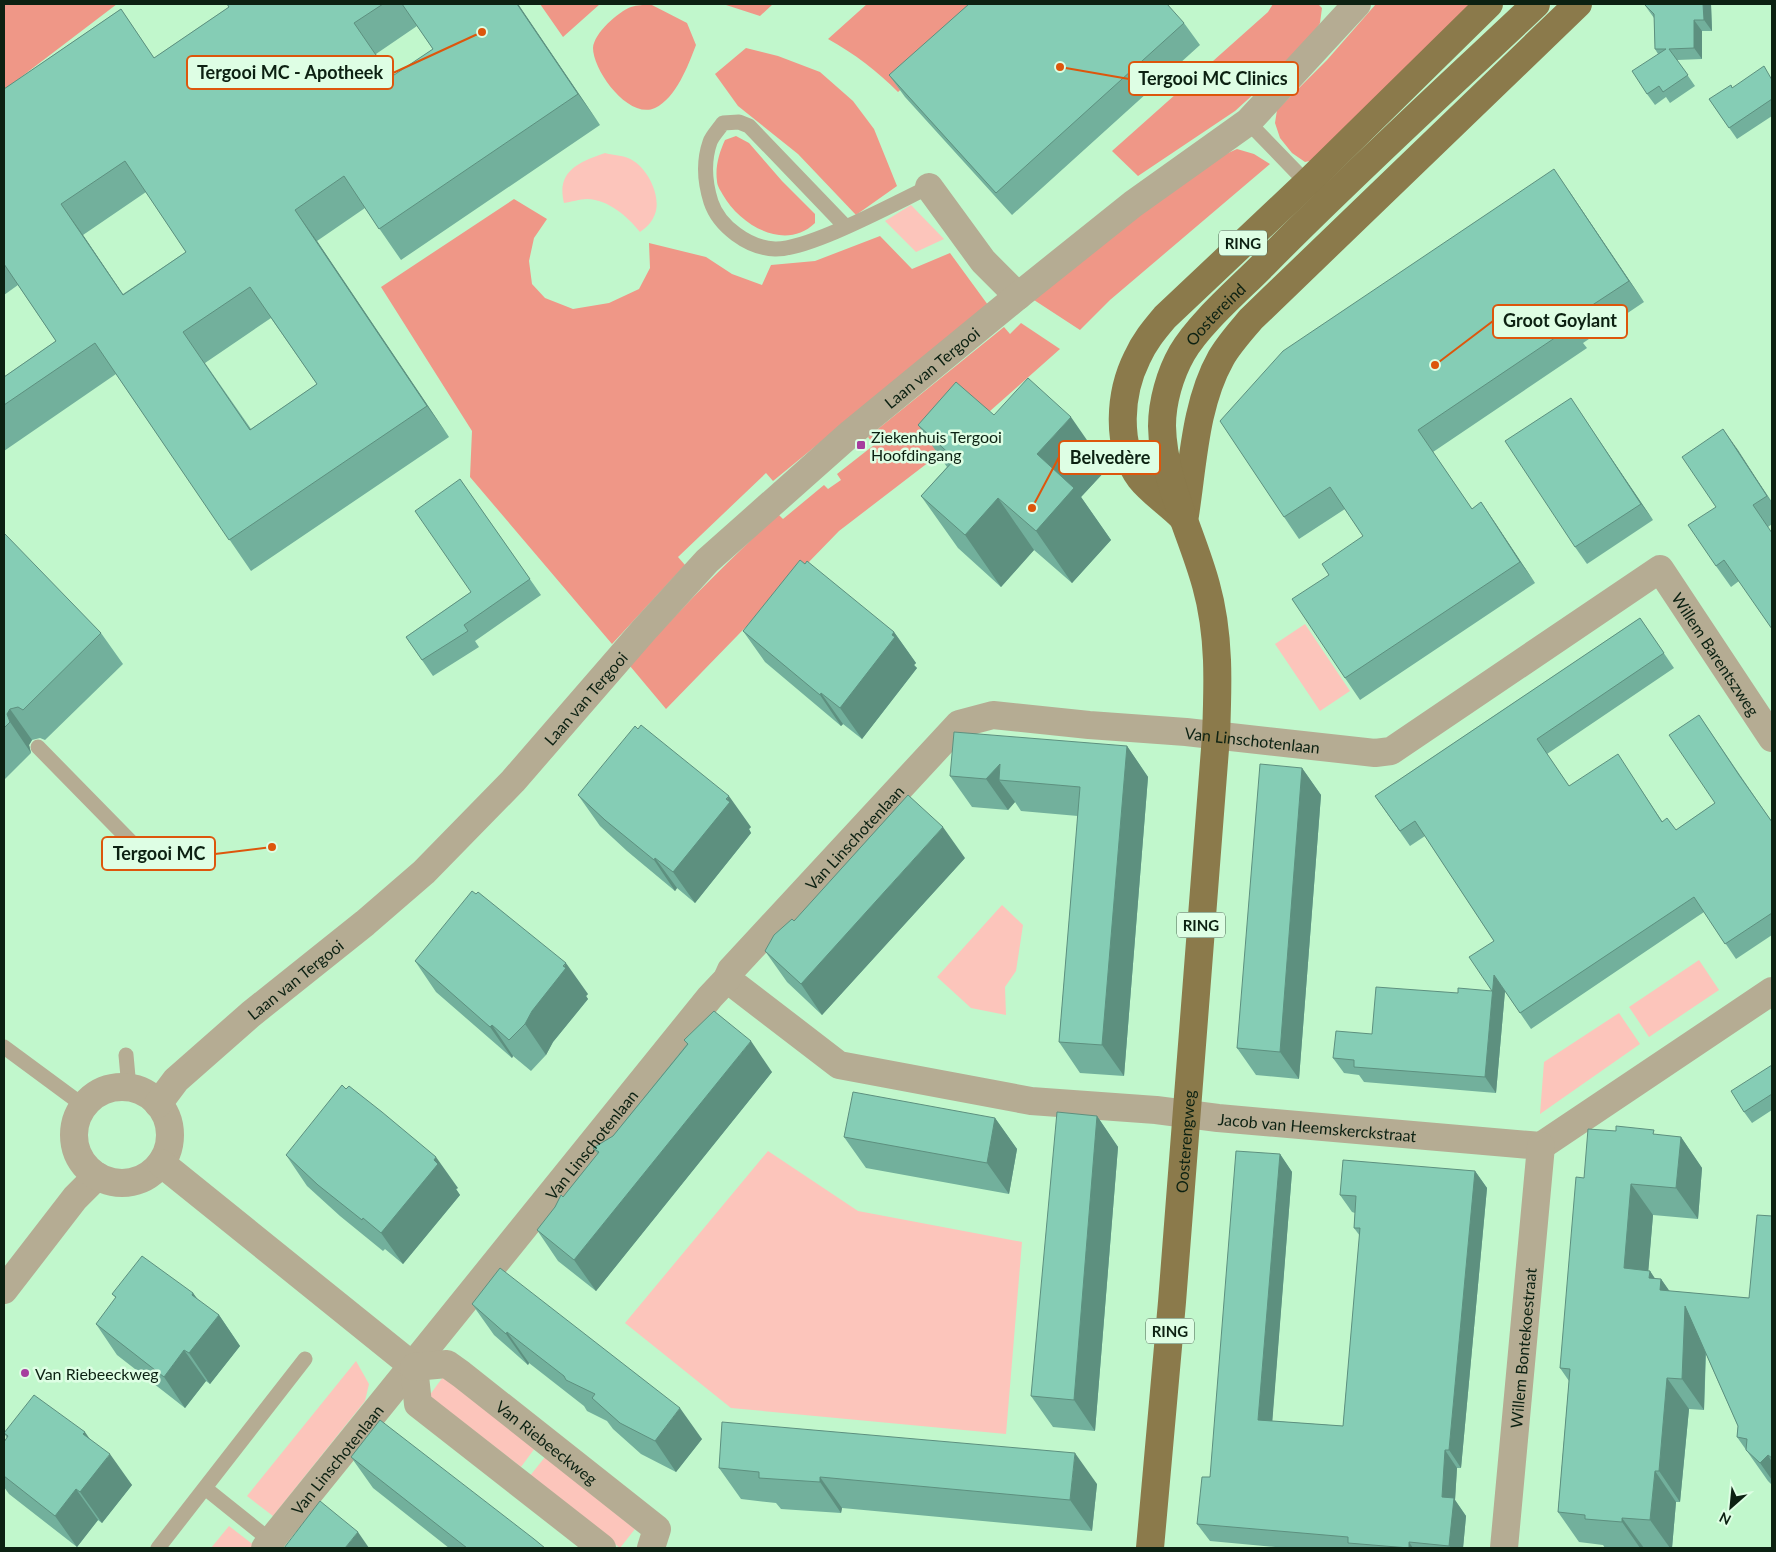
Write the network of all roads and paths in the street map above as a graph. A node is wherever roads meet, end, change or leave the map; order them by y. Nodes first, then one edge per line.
1 (1489, 4) edge
2 (1536, 4) edge
3 (1578, 4) edge
4 (1349, 6) edge
5 (1248, 122) junction
6 (1307, 183) junction
7 (930, 187) joint
8 (845, 226) junction
9 (1018, 296) junction
10 (1184, 519) junction
11 (1660, 569) joint
12 (1216, 736) junction
13 (1772, 738) edge
14 (38, 747) dead end
15 (140, 851) dead end
16 (727, 979) junction
17 (1772, 991) edge
18 (4, 1047) edge
19 (126, 1055) dead end
20 (129, 1088) junction
21 (158, 1104) junction
22 (84, 1106) junction
23 (1187, 1114) junction
24 (1540, 1146) junction
25 (161, 1163) junction
26 (97, 1176) junction
27 (4, 1290) edge
28 (305, 1359) dead end
29 (414, 1367) junction
30 (205, 1488) junction
31 (268, 1545) edge
32 (158, 1548) edge
33 (602, 1548) edge
34 (651, 1548) edge
35 (1150, 1548) edge
36 (1504, 1548) edge

1 - 6 main road, RING
2 - 10 main road, Oostereind / RING
3 - 10 main road, RING
4 - 5 street, Laan van Tergooi
5 - 6 lane
5 - 9 street, Laan van Tergooi
6 - 10 main road, RING
7 - 8 lane
7 - 9 street
8 - 8 lane
9 - 21 street, Laan van Tergooi
10 - 12 main road, Oostereind / RING
11 - 12 street, Van Linschotenlaan
11 - 13 street, Willem Barentszweg
12 - 16 street, Van Linschotenlaan
12 - 23 main road, Oosterengweg / RING
14 - 15 lane
16 - 23 street, Jacob van Heemskerckstraat
16 - 29 street, Van Linschotenlaan
17 - 24 street
18 - 22 lane
19 - 20 lane
20 - 21 street
20 - 22 street
21 - 25 street
22 - 26 street
23 - 24 street, Jacob van Heemskerckstraat
23 - 35 main road, Oosterengweg / RING
24 - 36 street, Willem Bontekoestraat
25 - 26 street
25 - 29 street
26 - 27 street
28 - 30 lane
29 - 31 street, Van Linschotenlaan
29 - 33 street
29 - 34 street, Van Riebeeckweg
30 - 31 lane, Van Linschotenlaan
30 - 32 lane

